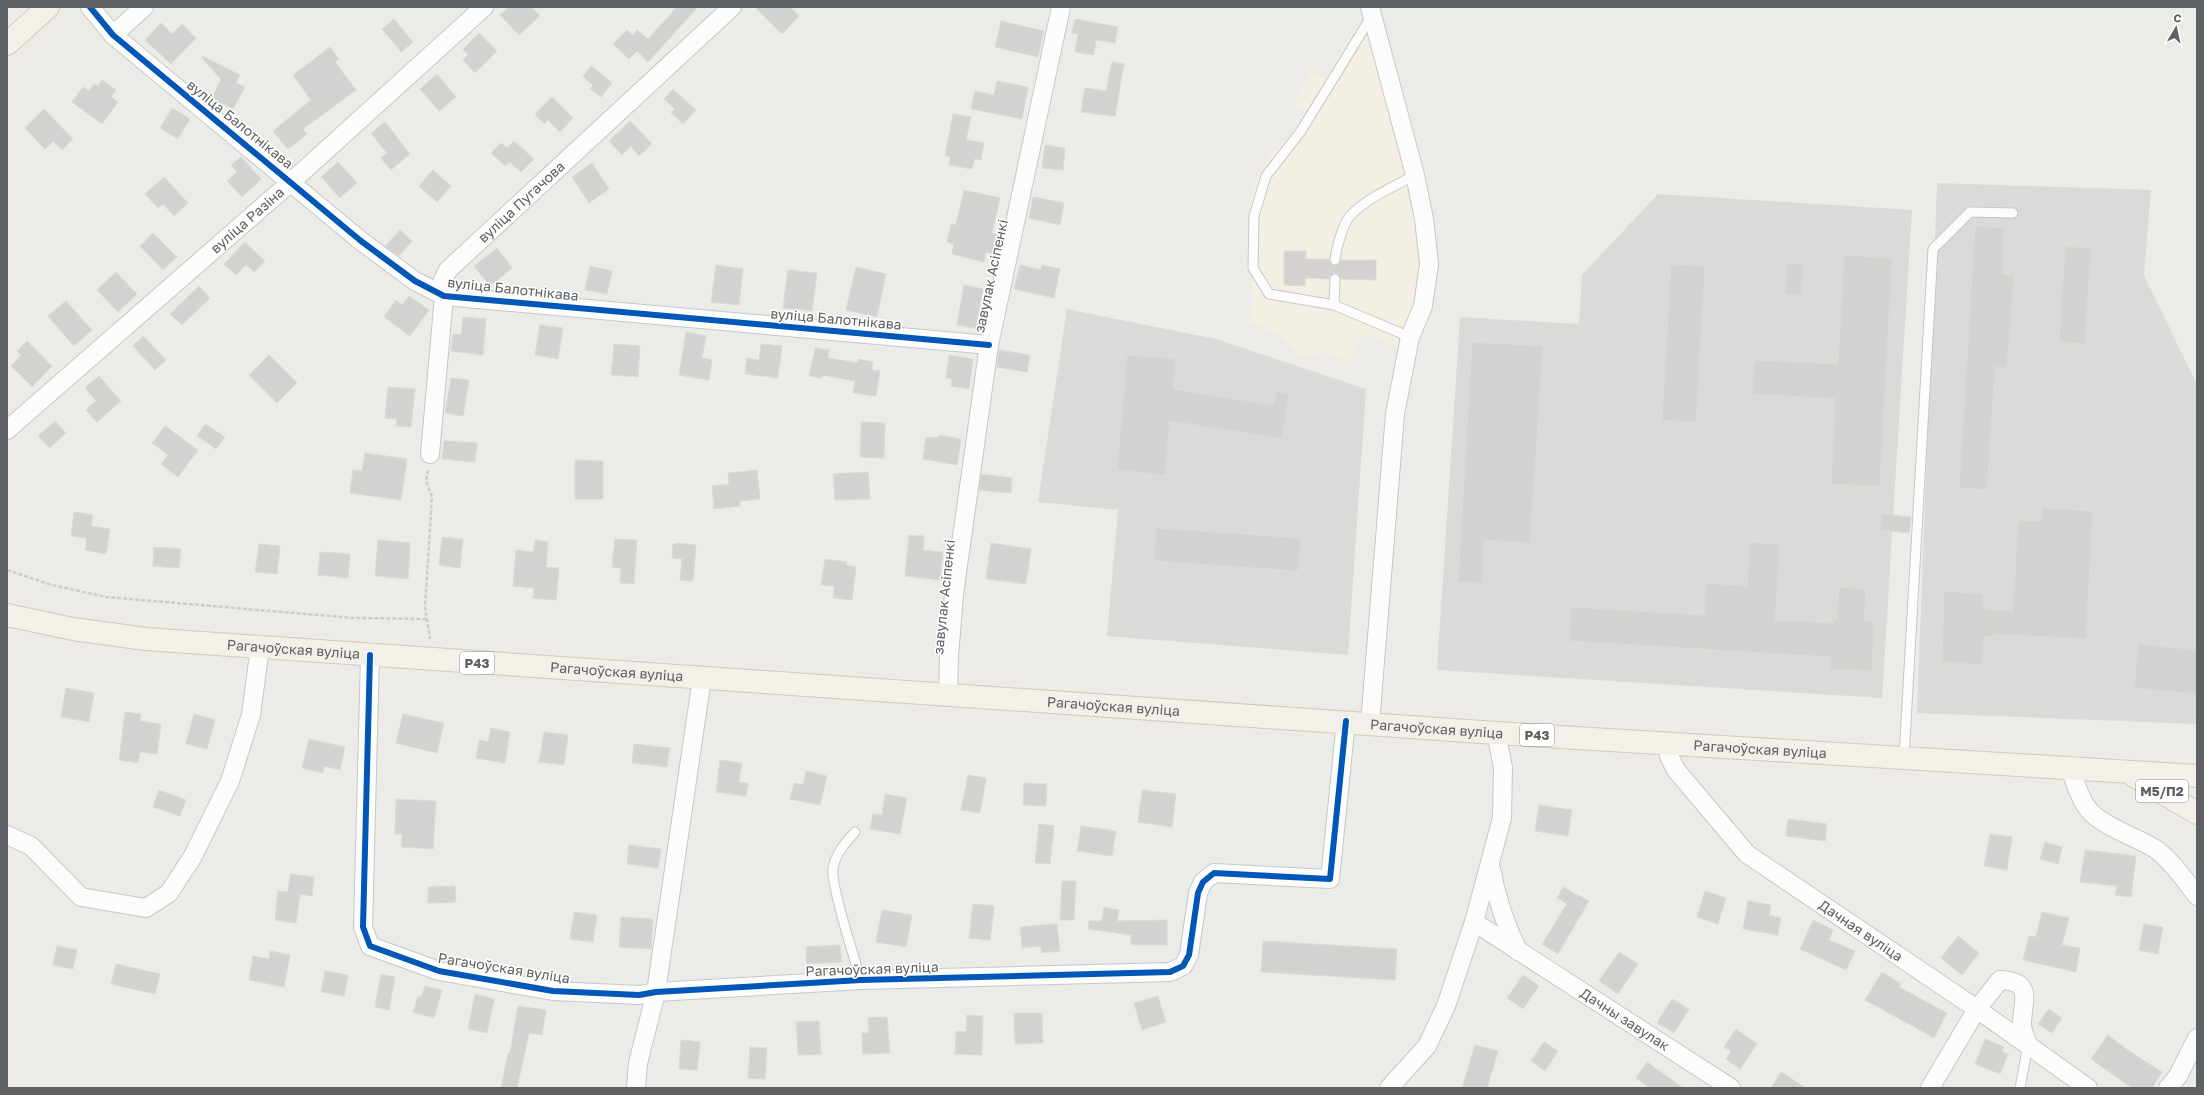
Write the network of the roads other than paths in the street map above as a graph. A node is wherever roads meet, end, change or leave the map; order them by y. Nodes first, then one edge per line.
1 (48, 7) edge
2 (90, 7) edge
3 (144, 7) edge
4 (484, 7) edge
5 (732, 7) edge
6 (1061, 7) edge
7 (1371, 11) edge
8 (113, 35) junction
9 (7, 44) edge
10 (1415, 175) junction
11 (291, 182) junction
12 (2013, 213) dead end
13 (1335, 260) dead end
14 (1335, 279) dead end
15 (444, 296) junction
16 (1334, 305) junction
17 (1410, 337) junction
18 (989, 345) junction
19 (7, 430) edge
20 (430, 454) road end
21 (7, 614) edge
22 (260, 647) junction
23 (370, 655) junction
24 (702, 678) junction
25 (948, 695) junction
26 (1346, 721) junction
27 (1370, 724) junction
28 (1496, 732) junction
29 (1667, 742) junction
30 (1904, 757) junction
31 (2070, 768) junction
32 (2126, 772) junction
33 (2197, 776) edge
34 (2197, 813) edge
35 (855, 832) dead end
36 (7, 835) edge
37 (1490, 863) junction
38 (2197, 896) edge
39 (1474, 922) junction
40 (1518, 951) junction
41 (861, 980) junction
42 (656, 992) junction
43 (1977, 1009) junction
44 (2197, 1038) edge
45 (2028, 1045) junction
46 (636, 1088) edge
47 (1389, 1088) edge
48 (1731, 1088) edge
49 (1930, 1088) edge
50 (2020, 1088) edge
51 (2088, 1088) edge
52 (2168, 1088) edge

1 - 9 main road
2 - 8 street, вуліца Балотнікава
3 - 8 street
4 - 11 street, вуліца Разіна
5 - 15 street, вуліца Пугачова
6 - 18 street, завулак Асіпенкі
7 - 10 street
7 - 16 lane
8 - 11 street, вуліца Балотнікава
10 - 13 lane
10 - 17 street
11 - 15 street, вуліца Балотнікава
11 - 19 street, вуліца Разіна
12 - 30 lane
14 - 16 lane
15 - 18 street, вуліца Балотнікава
15 - 20 street, вуліца Пугачова
16 - 17 lane
17 - 27 street
18 - 25 street, завулак Асіпенкі
21 - 22 main road, Рагачоўская вуліца / Р43
22 - 23 main road, Рагачоўская вуліца / Р43
22 - 36 street
23 - 24 main road, Рагачоўская вуліца / Р43
23 - 42 street, Рагачоўская вуліца
24 - 25 main road, Рагачоўская вуліца / Р43
24 - 42 street, Рагачоўская вуліца
25 - 26 main road, Рагачоўская вуліца / Р43
26 - 27 main road, Рагачоўская вуліца / Р43
26 - 41 street, Рагачоўская вуліца
27 - 28 main road, Рагачоўская вуліца / Р43
28 - 29 main road, Рагачоўская вуліца / Р43
28 - 37 street
29 - 30 main road, Рагачоўская вуліца / Р43
29 - 43 street, Дачная вуліца
30 - 31 main road, Рагачоўская вуліца / Р43
31 - 32 main road, Рагачоўская вуліца / Р43
31 - 38 street
32 - 33 main road, Рагачоўская вуліца / Р43
32 - 34 main road, М5/П2
35 - 41 lane
37 - 39 street
37 - 40 street
39 - 40 street, Дачны завулак
39 - 47 street
40 - 48 street, Дачны завулак
41 - 42 street, Рагачоўская вуліца
42 - 46 street, Рагачоўская вуліца
43 - 45 street, Дачная вуліца
43 - 45 street
43 - 49 street
44 - 52 street
45 - 50 lane
45 - 51 street, Дачная вуліца

